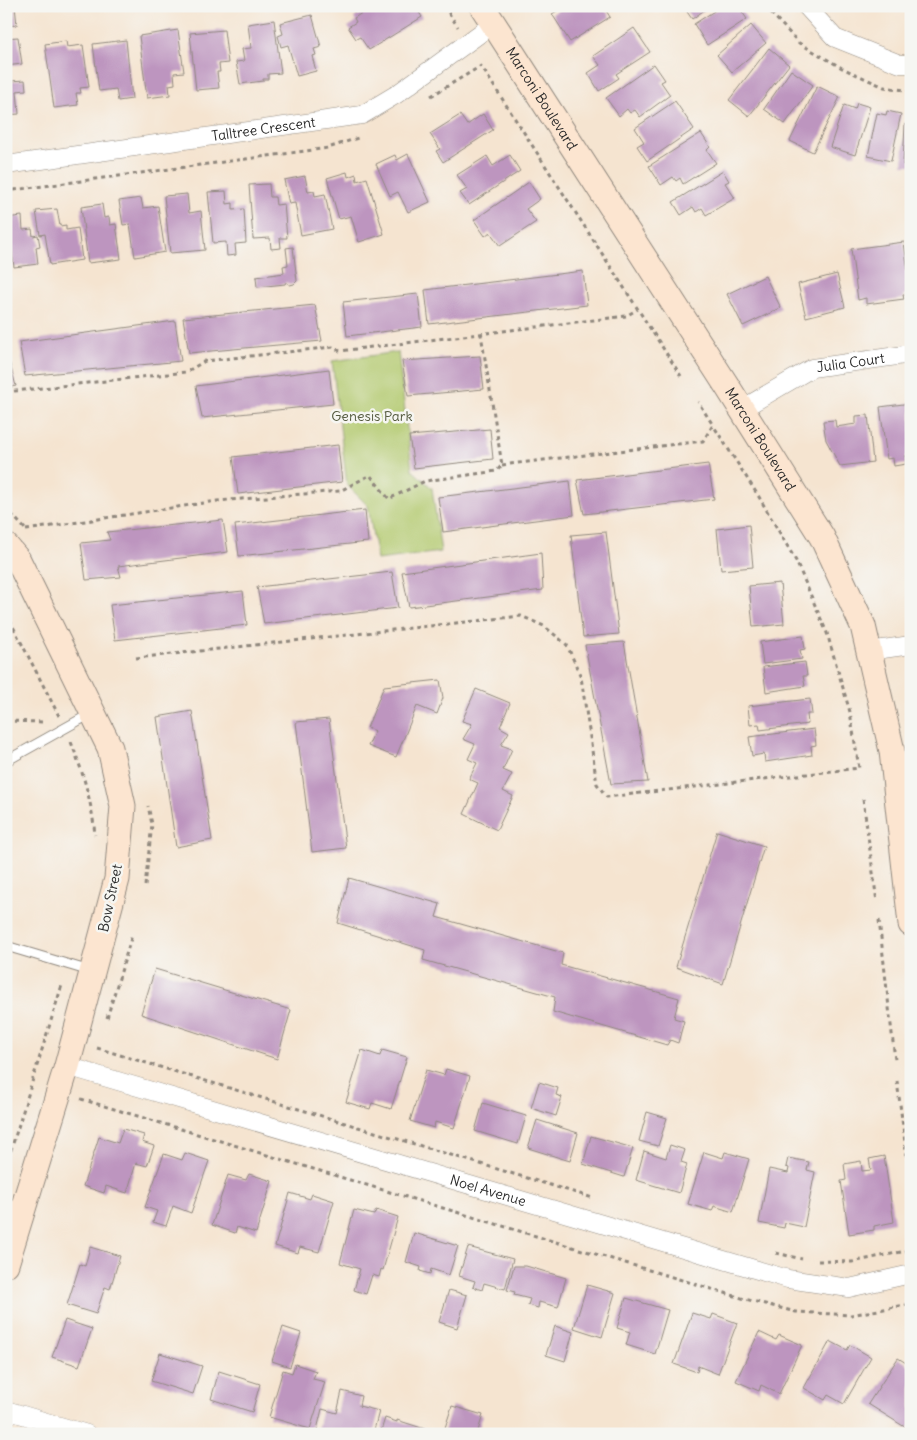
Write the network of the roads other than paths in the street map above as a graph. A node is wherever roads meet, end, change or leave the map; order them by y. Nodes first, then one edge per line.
1 (806, 6) edge
2 (488, 15) edge
3 (911, 64) edge
4 (6, 165) edge
5 (911, 354) edge
6 (742, 409) junction
7 (6, 546) edge
8 (911, 645) edge
9 (869, 651) junction
10 (93, 713) junction
11 (6, 761) edge
12 (911, 924) edge
13 (6, 946) edge
14 (92, 971) junction
15 (67, 1066) junction
16 (6, 1264) edge
17 (911, 1274) edge
18 (6, 1410) edge
19 (87, 1434) edge

1 - 3 street
2 - 4 street, Talltree Crescent
2 - 6 street, Marconi Boulevard
5 - 6 street, Julia Court
6 - 9 street, Marconi Boulevard
7 - 10 street, Bow Street
8 - 9 street
9 - 12 street, Marconi Boulevard
10 - 11 lane
10 - 14 street, Bow Street
13 - 14 lane
14 - 15 street, Bow Street
15 - 16 street, Bow Street
15 - 17 street, Noel Avenue
18 - 19 street

